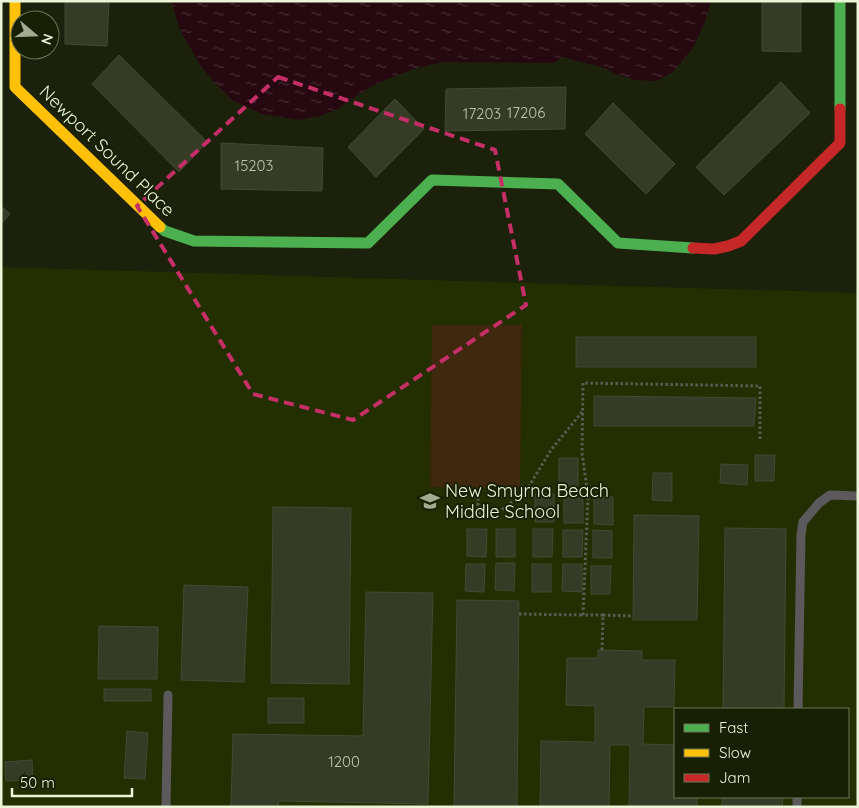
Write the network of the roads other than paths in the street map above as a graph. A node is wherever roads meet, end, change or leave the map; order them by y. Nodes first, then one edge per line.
1 (15, 1) edge
2 (840, 1) edge
3 (858, 496) edge
4 (168, 695) dead end
5 (798, 708) edge
6 (166, 807) edge

1 - 2 street, Newport Sound Place
3 - 5 lane
4 - 6 lane

